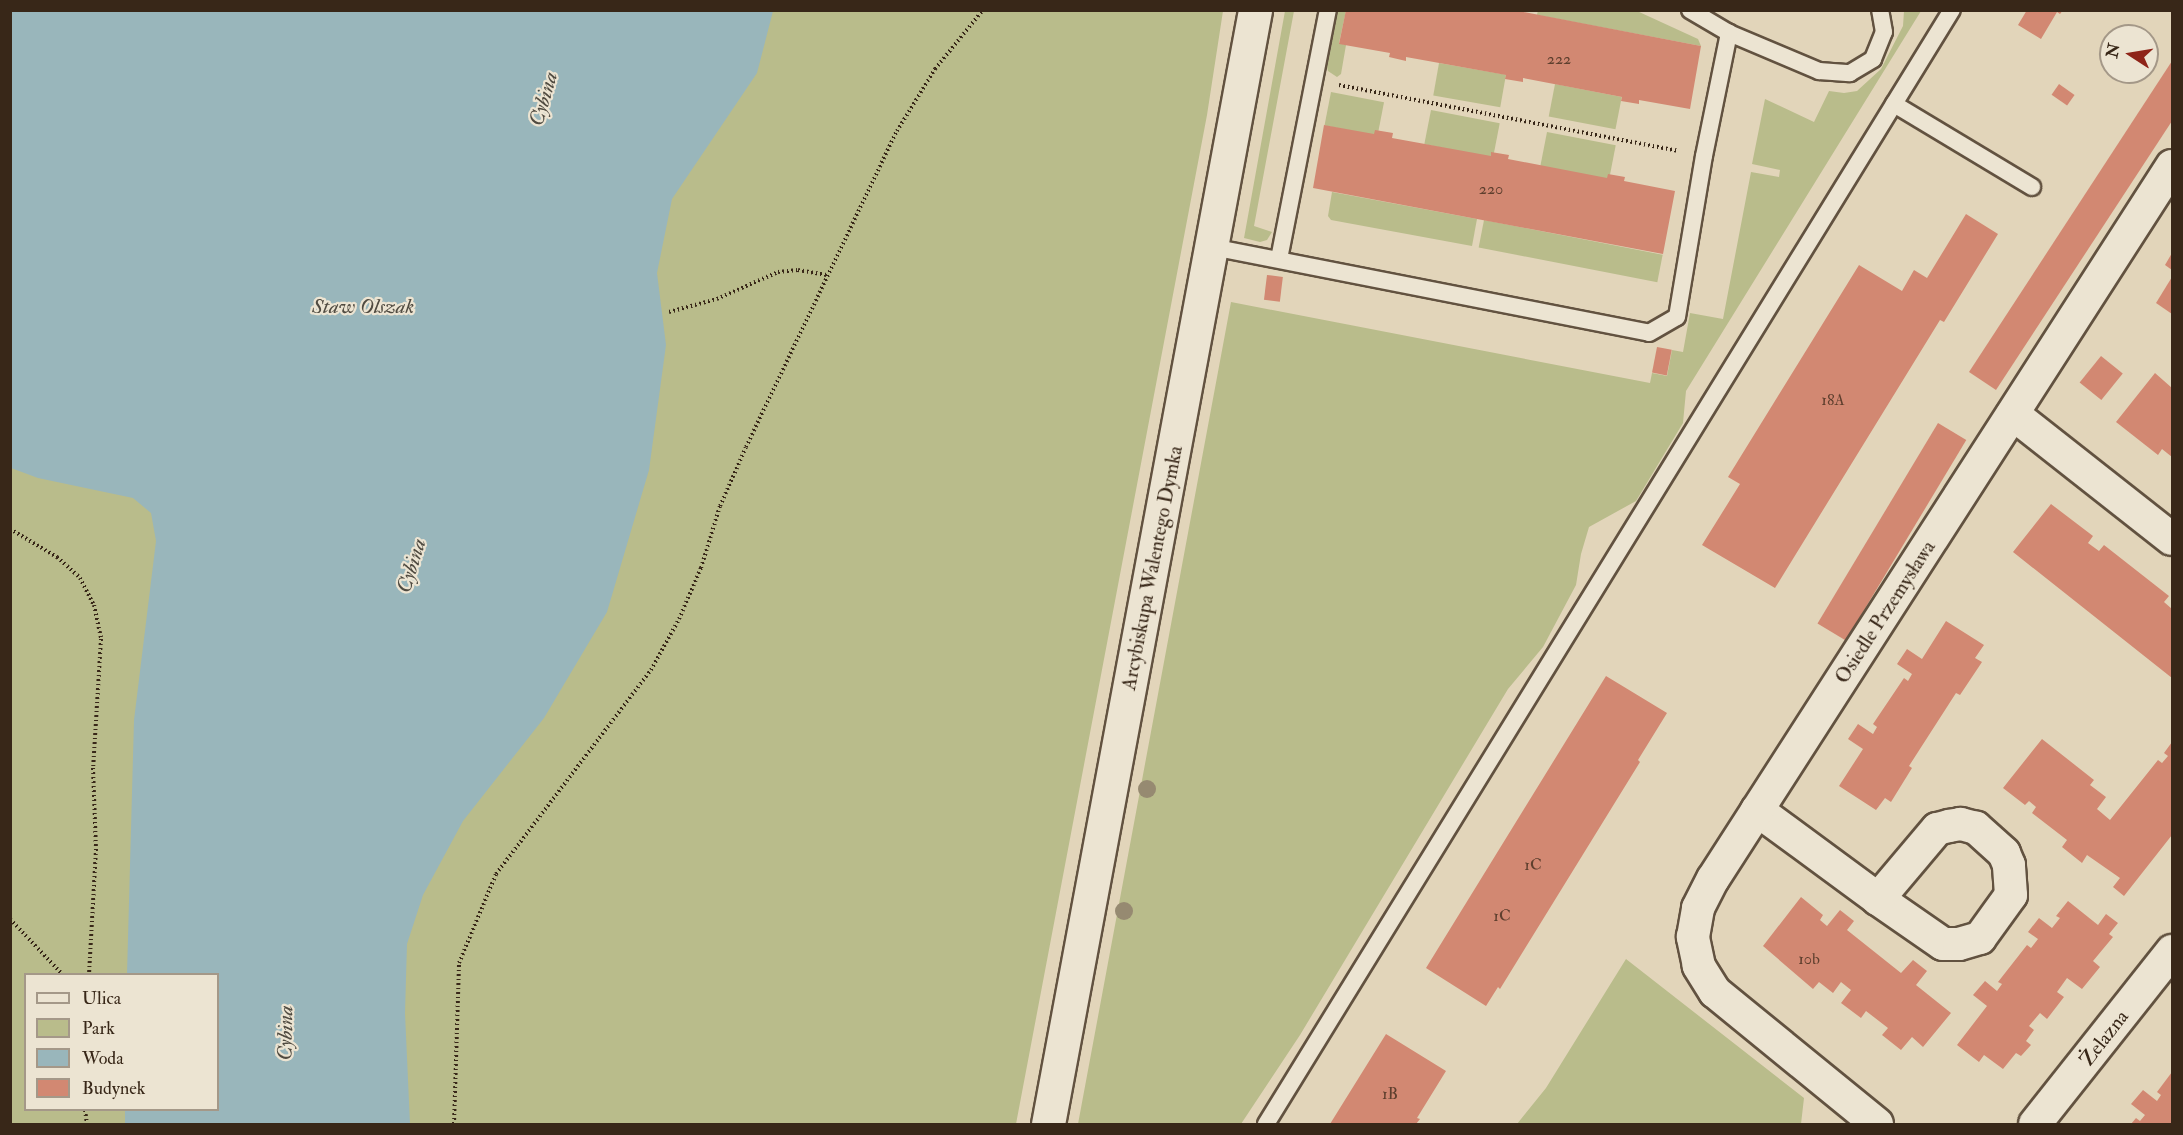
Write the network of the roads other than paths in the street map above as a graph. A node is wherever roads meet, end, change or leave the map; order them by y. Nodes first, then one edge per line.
1 (1255, 10) edge
2 (1328, 10) edge
3 (1690, 10) edge
4 (1880, 10) edge
5 (1952, 10) edge
6 (1729, 33) junction
7 (1894, 104) junction
8 (2172, 166) edge
9 (2032, 187) dead end
10 (1212, 247) junction
11 (1279, 259) junction
12 (2013, 414) junction
13 (2172, 539) edge
14 (1757, 810) junction
15 (1878, 899) dead end
16 (2172, 951) edge
17 (1868, 1121) edge
18 (1047, 1125) edge
19 (1266, 1125) edge
20 (2035, 1125) edge

1 - 10 street, Arcybiskupa Walentego Dymka
2 - 11 lane
3 - 6 lane
4 - 6 lane
5 - 7 lane
6 - 11 lane
7 - 9 lane
7 - 19 lane
8 - 12 street, Osiedle Przemysława
10 - 11 lane
10 - 18 street, Arcybiskupa Walentego Dymka
12 - 13 street
12 - 14 street, Osiedle Przemysława
14 - 15 street
14 - 17 street, Osiedle Przemysława
16 - 20 street, Żelazna

